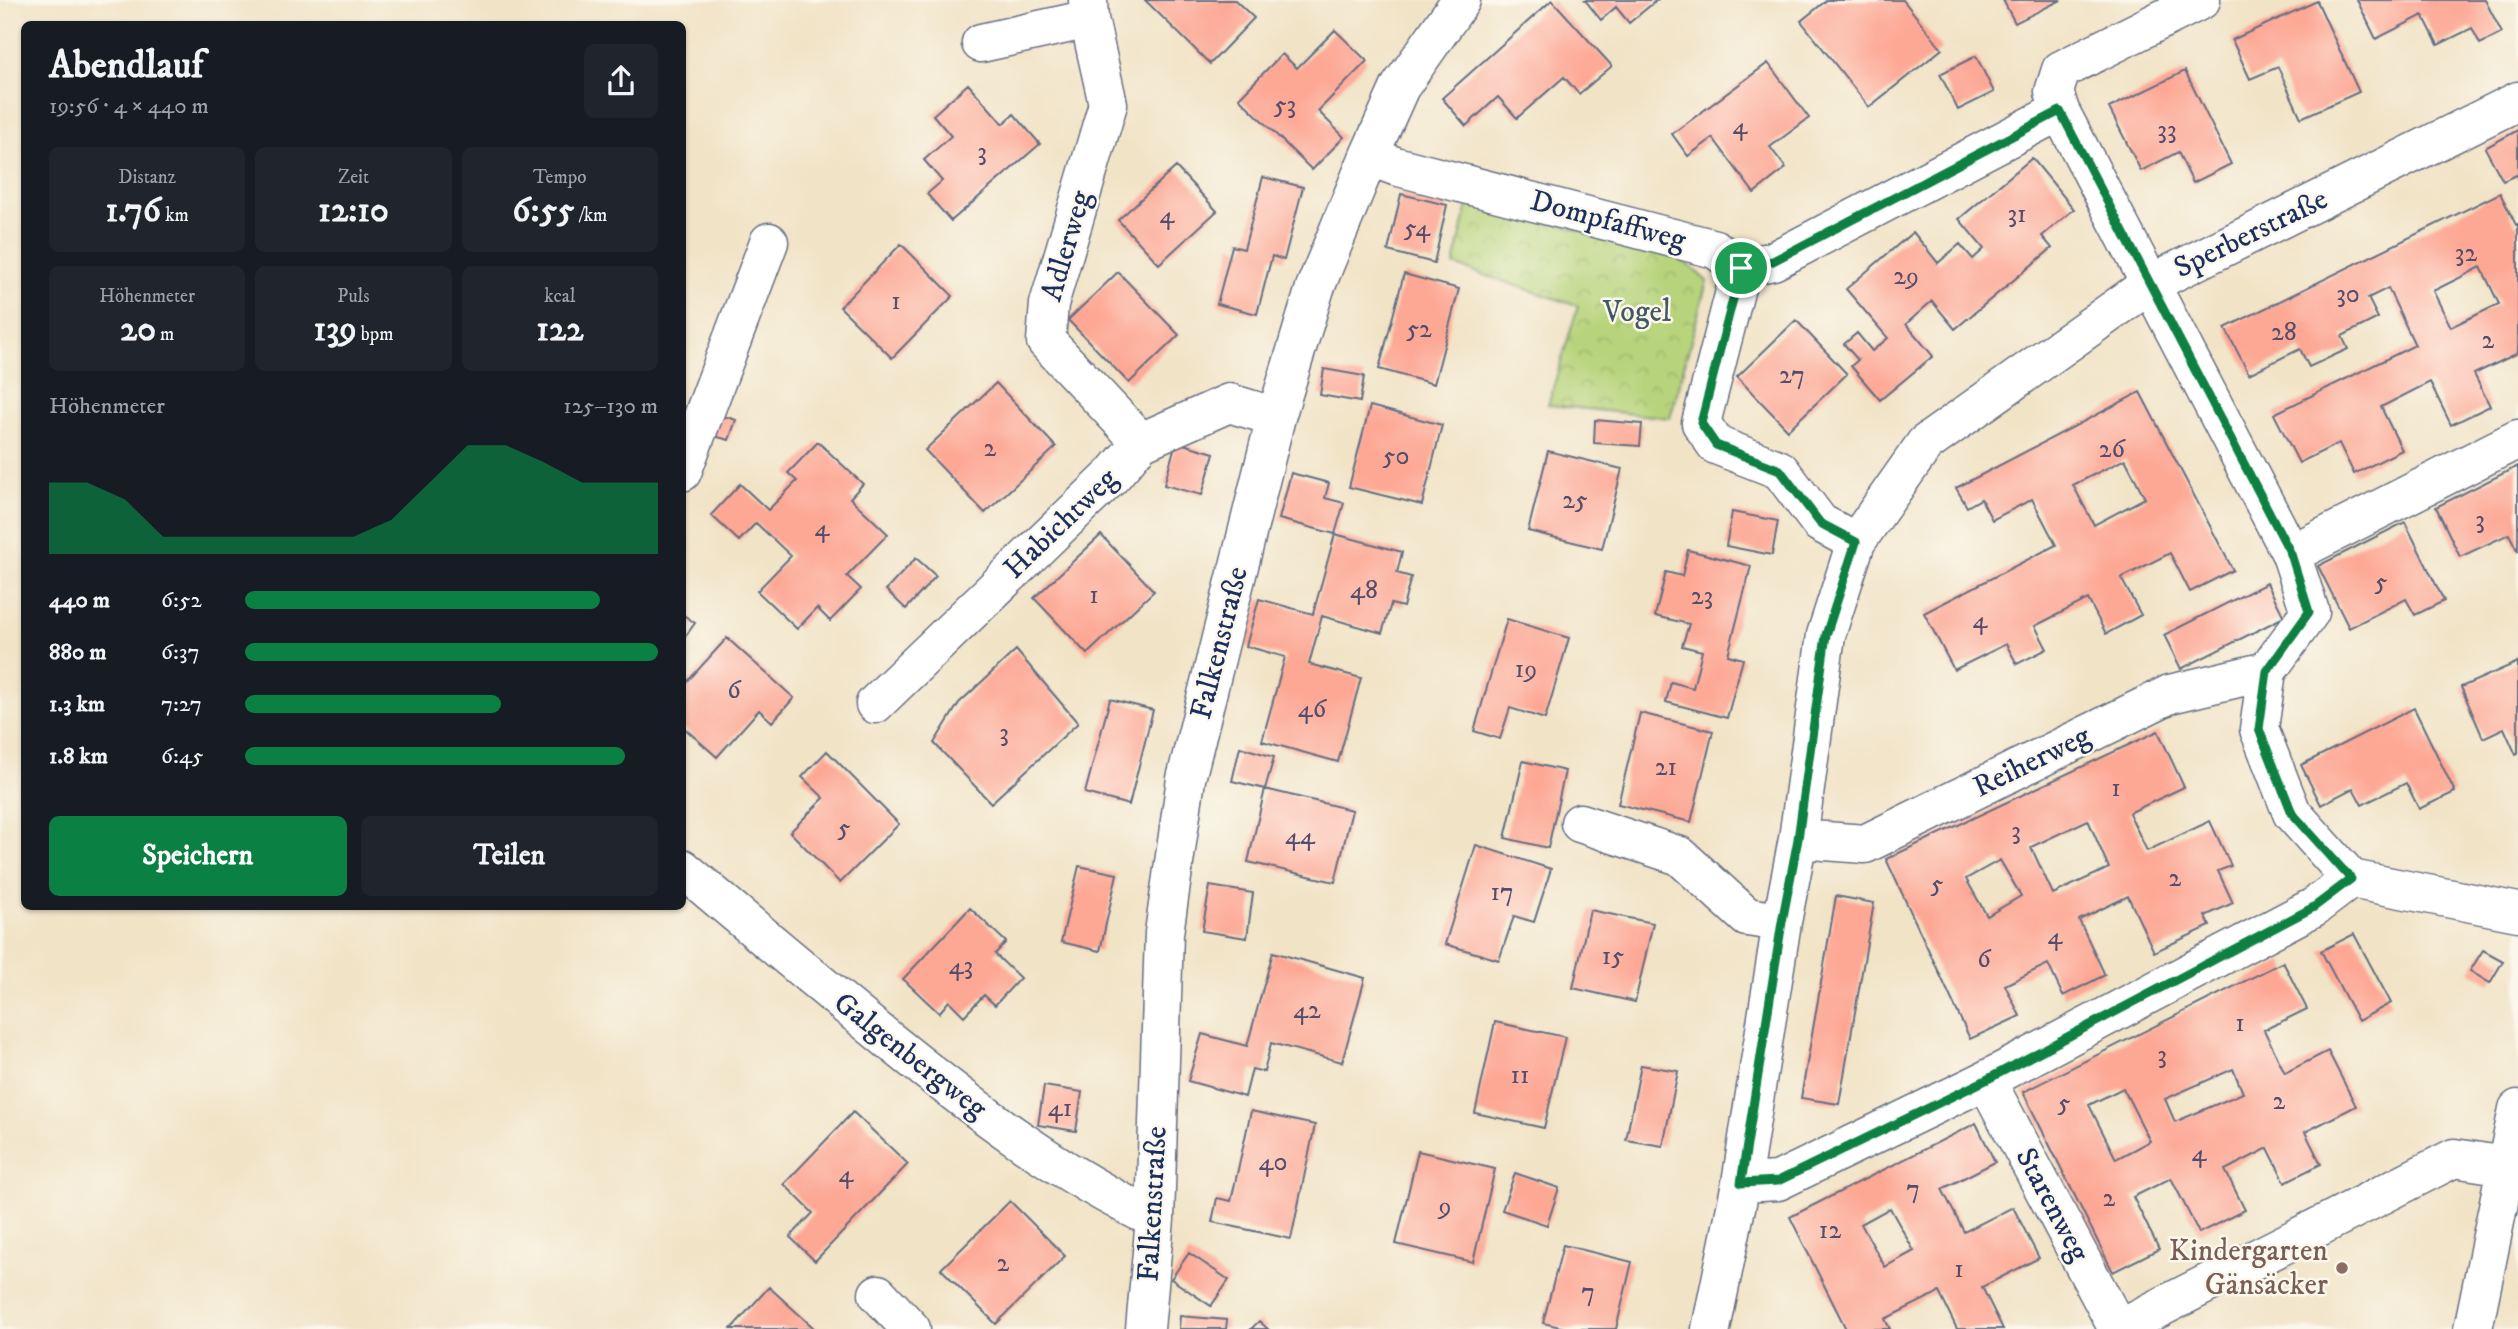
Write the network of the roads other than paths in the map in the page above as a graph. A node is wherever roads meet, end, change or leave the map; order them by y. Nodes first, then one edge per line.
1 (1461, 0) edge
2 (2201, 0) edge
3 (1089, 9) edge
4 (981, 43) dead end
5 (2518, 101) edge
6 (2060, 111) junction
7 (1369, 156) junction
8 (769, 242) dead end
9 (1741, 268) junction
10 (2150, 284) junction
11 (1276, 417) junction
12 (2518, 439) edge
13 (1141, 442) junction
14 (686, 461) edge
15 (1856, 542) junction
16 (2291, 554) junction
17 (2267, 671) junction
18 (875, 704) dead end
19 (1580, 823) dead end
20 (1798, 839) junction
21 (686, 872) edge
22 (2351, 879) junction
23 (2518, 912) edge
24 (1782, 922) junction
25 (1986, 1080) junction
26 (2518, 1109) edge
27 (2506, 1166) junction
28 (1741, 1183) junction
29 (1155, 1219) junction
30 (2507, 1225) edge
31 (878, 1294) dead end
32 (911, 1329) edge
33 (1145, 1329) edge
34 (1711, 1329) edge
35 (2118, 1329) edge
36 (2473, 1329) edge

1 - 7 street, Falkenstraße
2 - 6 street
3 - 4 street, Adlerweg
3 - 13 street, Adlerweg
5 - 10 street, Sperberstraße
6 - 9 street
6 - 10 street
7 - 9 street, Dompfaffweg
7 - 11 street, Falkenstraße
8 - 14 street
9 - 15 street
10 - 15 street, Sperberstraße
10 - 16 street
11 - 13 street, Habichtweg
11 - 29 street, Falkenstraße
12 - 16 street
13 - 18 street, Habichtweg
15 - 20 street, Sperberstraße
16 - 17 street
17 - 20 street, Reiherweg
17 - 22 street
19 - 24 street
20 - 24 street, Sperberstraße
21 - 29 street, Galgenbergweg
22 - 23 street
22 - 25 street
24 - 28 street, Sperberstraße
25 - 28 street
25 - 35 street, Starenweg
26 - 27 street
27 - 30 street
27 - 35 street
28 - 34 street, Sperberstraße
29 - 33 street, Falkenstraße
30 - 36 street
31 - 32 street

